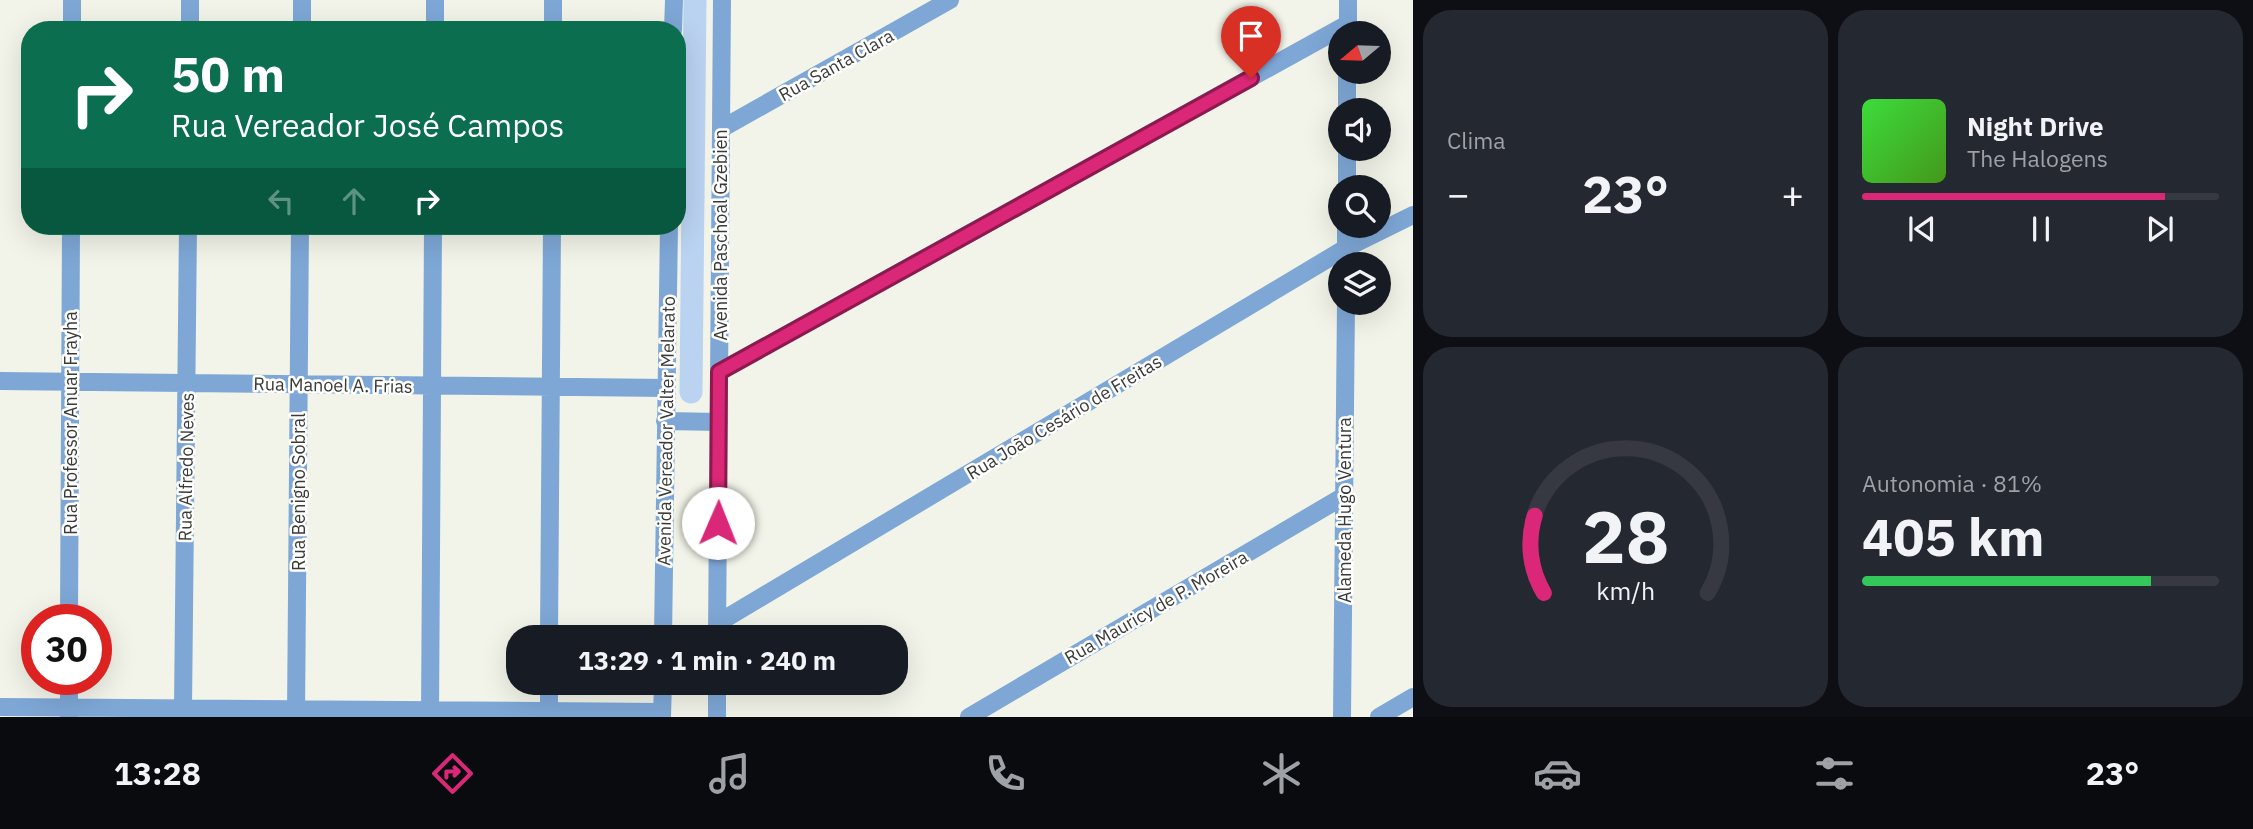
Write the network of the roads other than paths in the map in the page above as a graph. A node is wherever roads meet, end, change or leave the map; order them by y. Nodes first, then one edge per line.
1 (72, 0) edge
2 (190, 0) edge
3 (302, 0) edge
4 (435, 0) edge
5 (553, 0) edge
6 (674, 0) edge
7 (722, 0) edge
8 (950, 0) edge
9 (1348, 0) edge
10 (72, 21) edge
11 (190, 21) edge
12 (302, 21) edge
13 (435, 21) edge
14 (552, 21) edge
15 (673, 21) edge
16 (1348, 21) edge
17 (1328, 40) edge
18 (721, 129) junction
19 (1413, 215) edge
20 (71, 235) edge
21 (188, 235) edge
22 (300, 235) edge
23 (433, 235) edge
24 (552, 235) edge
25 (669, 235) edge
26 (1353, 252) edge
27 (1328, 267) edge
28 (1346, 315) edge
29 (719, 372) junction
30 (0, 381) edge
31 (70, 382) junction
32 (186, 383) junction
33 (299, 384) junction
34 (432, 386) junction
35 (551, 387) junction
36 (666, 388) junction
37 (665, 421) junction
38 (719, 422) junction
39 (1344, 496) junction
40 (69, 604) edge
41 (549, 625) edge
42 (663, 625) edge
43 (718, 625) edge
44 (726, 625) edge
45 (549, 695) edge
46 (663, 695) edge
47 (717, 695) edge
48 (1413, 698) edge
49 (0, 707) edge
50 (183, 708) junction
51 (69, 712) edge
52 (296, 713) edge
53 (430, 714) edge
54 (549, 714) edge
55 (662, 715) edge
56 (717, 717) edge
57 (969, 717) edge
58 (1342, 717) edge
59 (1379, 717) edge

1 - 10 street
2 - 11 street
3 - 12 street
4 - 13 street
5 - 14 street
6 - 15 street
7 - 18 street, Avenida Paschoal Gzebien
8 - 18 street, Rua Santa Clara
9 - 16 street
17 - 29 street
18 - 29 street, Avenida Paschoal Gzebien
19 - 26 street, Rua João Cesário de Freitas
20 - 31 street, Rua Professor Anuar Frayha
21 - 32 street, Rua Alfredo Neves
22 - 33 street, Rua Benigno Sobral
23 - 34 street
24 - 35 street
25 - 36 street, Avenida Vereador Valter Melarato
27 - 44 street, Rua João Cesário de Freitas
28 - 39 street, Alameda Hugo Ventura
29 - 38 street, Avenida Paschoal Gzebien
30 - 31 street, Rua Manoel A. Frias
31 - 32 street, Rua Manoel A. Frias
31 - 40 street, Rua Professor Anuar Frayha
32 - 33 street, Rua Manoel A. Frias
32 - 50 street, Rua Alfredo Neves
33 - 34 street, Rua Manoel A. Frias
33 - 52 street, Rua Benigno Sobral
34 - 35 street, Rua Manoel A. Frias
34 - 53 street
35 - 36 street, Rua Manoel A. Frias
35 - 41 street
36 - 37 street, Avenida Vereador Valter Melarato
37 - 38 street
37 - 42 street, Avenida Vereador Valter Melarato
38 - 43 street, Avenida Paschoal Gzebien
39 - 57 street, Rua Mauricy de P. Moreira
39 - 58 street, Alameda Hugo Ventura
45 - 54 street
46 - 55 street
47 - 56 street
48 - 59 street
49 - 51 street
50 - 51 street
50 - 52 street
52 - 53 street
53 - 54 street
54 - 55 street

